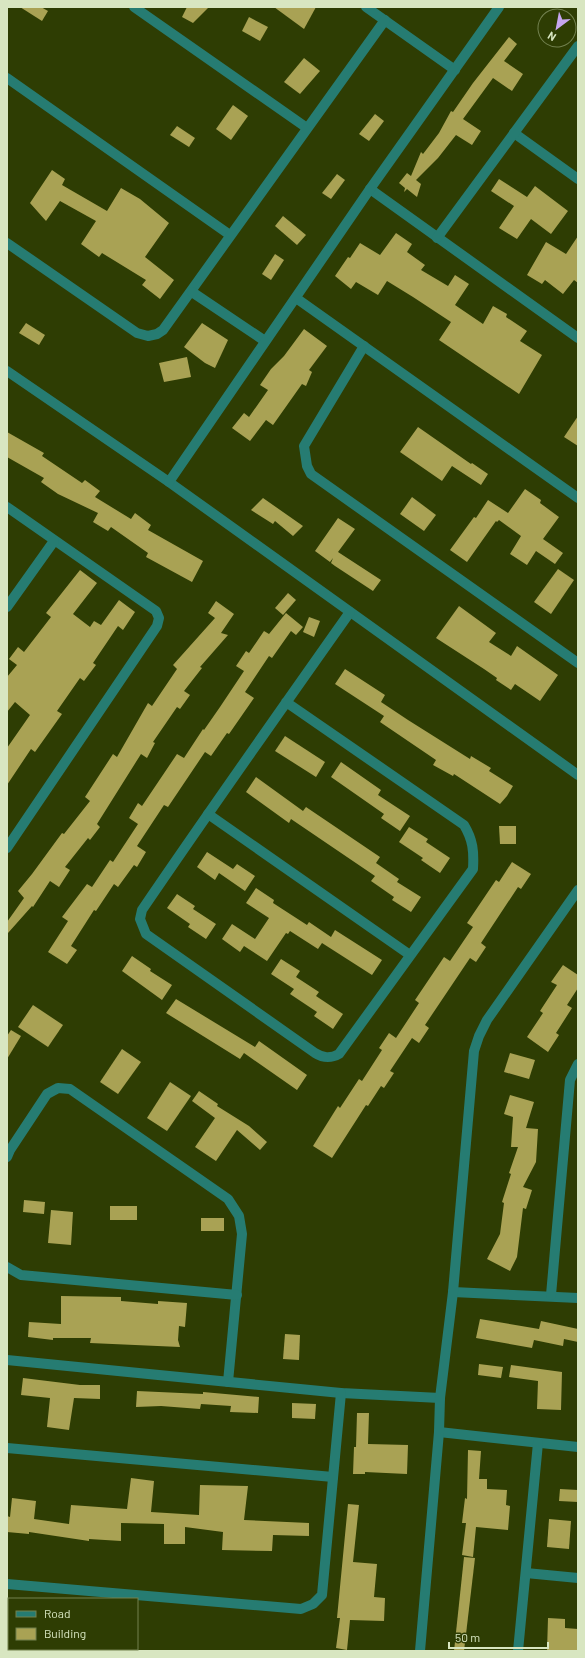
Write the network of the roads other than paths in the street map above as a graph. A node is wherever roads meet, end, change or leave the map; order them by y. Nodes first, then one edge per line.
1 (134, 7) edge
2 (366, 7) edge
3 (499, 7) edge
4 (385, 20) junction
5 (578, 46) edge
6 (455, 70) junction
7 (7, 78) edge
8 (308, 128) junction
9 (514, 133) junction
10 (578, 179) edge
11 (370, 189) junction
12 (230, 235) junction
13 (437, 238) junction
14 (7, 243) edge
15 (192, 292) junction
16 (296, 298) junction
17 (578, 338) edge
18 (265, 341) junction
19 (364, 346) junction
20 (7, 371) edge
21 (169, 482) junction
22 (578, 498) edge
23 (7, 507) edge
24 (54, 541) junction
25 (7, 607) edge
26 (350, 612) junction
27 (578, 662) edge
28 (286, 702) junction
29 (578, 775) edge
30 (208, 814) junction
31 (7, 848) edge
32 (578, 890) edge
33 (410, 955) junction
34 (578, 1064) edge
35 (7, 1158) edge
36 (7, 1267) edge
37 (453, 1292) junction
38 (237, 1295) junction
39 (551, 1295) junction
40 (578, 1298) edge
41 (7, 1360) edge
42 (228, 1382) junction
43 (341, 1393) junction
44 (440, 1398) junction
45 (439, 1432) junction
46 (538, 1443) junction
47 (578, 1447) edge
48 (7, 1448) edge
49 (333, 1476) junction
50 (526, 1573) junction
51 (578, 1578) edge
52 (7, 1584) edge
53 (420, 1651) edge
54 (518, 1651) edge

1 - 8 street
2 - 4 street
3 - 6 street
4 - 6 street
4 - 8 street
5 - 9 street
6 - 11 street
7 - 12 street
8 - 12 street
9 - 10 street
9 - 13 street
11 - 13 street
11 - 16 street
12 - 15 street
13 - 17 street
14 - 15 street
15 - 18 street
16 - 18 street
16 - 19 street
18 - 21 street
19 - 22 street
19 - 27 street
20 - 21 street
21 - 26 street
23 - 24 street
24 - 25 street
24 - 31 street
26 - 28 street
26 - 29 street
28 - 30 street
28 - 33 street
30 - 33 street
30 - 33 street
32 - 37 street
34 - 39 street
35 - 38 street
36 - 38 street
37 - 39 street
37 - 44 street
38 - 42 street
39 - 40 street
41 - 42 street
42 - 43 street
43 - 44 street
43 - 49 street
44 - 45 street
45 - 46 street
45 - 53 street
46 - 47 street
46 - 50 street
48 - 49 street
49 - 52 street
50 - 51 street
50 - 54 street

